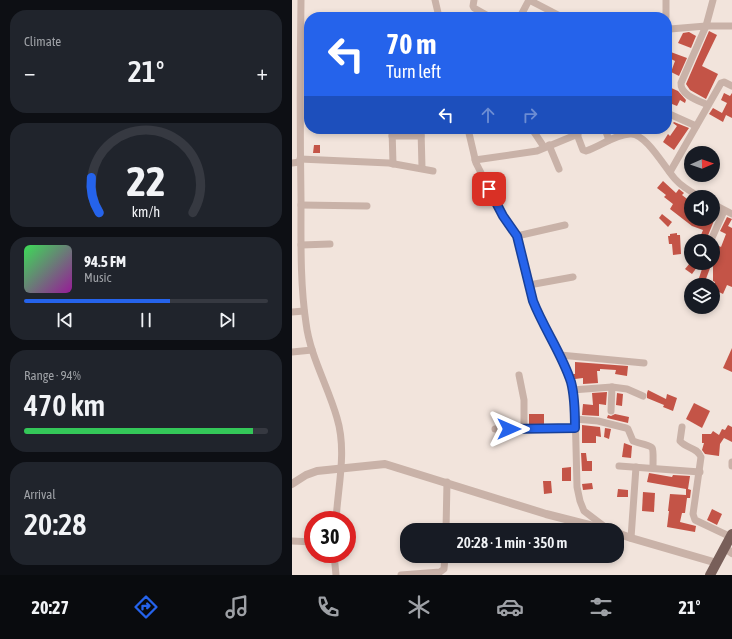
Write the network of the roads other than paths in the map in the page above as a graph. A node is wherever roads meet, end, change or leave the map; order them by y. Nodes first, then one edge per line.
1 (301, 0) edge
2 (435, 0) edge
3 (474, 0) edge
4 (529, 0) edge
5 (666, 0) edge
6 (713, 0) edge
7 (438, 12) edge
8 (481, 12) edge
9 (523, 12) edge
10 (549, 12) edge
11 (666, 12) edge
12 (706, 26) junction
13 (732, 26) edge
14 (672, 29) edge
15 (732, 86) edge
16 (708, 106) junction
17 (672, 115) edge
18 (696, 126) junction
19 (392, 134) edge
20 (421, 134) edge
21 (469, 134) edge
22 (536, 134) edge
23 (570, 134) edge
24 (577, 134) edge
25 (607, 134) edge
26 (619, 134) edge
27 (630, 134) edge
28 (609, 140) junction
29 (546, 146) junction
30 (300, 160) junction
31 (475, 160) junction
32 (292, 163) edge
33 (393, 164) junction
34 (422, 168) junction
35 (559, 169) dead end
36 (433, 171) dead end
37 (670, 172) junction
38 (687, 190) edge
39 (301, 205) junction
40 (367, 206) dead end
41 (720, 208) edge
42 (724, 211) junction
43 (732, 214) edge
44 (565, 225) dead end
45 (714, 234) edge
46 (517, 236) junction
47 (330, 244) dead end
48 (301, 245) junction
49 (573, 277) dead end
50 (529, 285) junction
51 (304, 311) junction
52 (292, 312) edge
53 (312, 350) junction
54 (292, 352) edge
55 (560, 356) junction
56 (644, 363) dead end
57 (519, 375) dead end
58 (612, 388) junction
59 (572, 390) junction
60 (643, 396) dead end
61 (611, 411) dead end
62 (575, 419) junction
63 (682, 427) dead end
64 (524, 428) junction
65 (575, 428) junction
66 (495, 429) dead end
67 (732, 462) edge
68 (619, 466) dead end
69 (732, 466) edge
70 (636, 467) junction
71 (341, 468) junction
72 (653, 468) junction
73 (700, 472) junction
74 (447, 482) junction
75 (292, 484) edge
76 (337, 511) edge
77 (446, 523) edge
78 (581, 523) edge
79 (599, 523) edge
80 (624, 536) edge
81 (731, 536) edge
82 (631, 538) junction
83 (292, 541) edge
84 (304, 542) edge
85 (729, 551) edge
86 (335, 563) edge
87 (444, 563) edge
88 (717, 563) junction
89 (336, 575) edge
90 (401, 575) edge
91 (710, 575) edge

1 - 30 street
2 - 7 street
3 - 8 street
4 - 9 street
4 - 10 street
5 - 11 street
6 - 12 street
12 - 13 street
12 - 14 street
12 - 16 street
15 - 16 street
16 - 18 street
17 - 18 street
18 - 37 street
19 - 33 street
20 - 34 street
21 - 31 street
22 - 29 street
23 - 29 street
24 - 28 street
25 - 28 street
26 - 28 street
27 - 37 street
29 - 31 street
29 - 35 street
30 - 32 street
30 - 33 street
30 - 39 street
31 - 46 street
33 - 34 street
34 - 36 street
37 - 38 street
39 - 40 street
39 - 48 street
41 - 42 street
42 - 43 street
42 - 45 street
44 - 46 street
46 - 50 street
47 - 48 street
48 - 51 street
49 - 50 street
50 - 55 street
51 - 52 street
51 - 53 street
53 - 54 street
53 - 71 street
55 - 56 street
55 - 59 street
57 - 64 street
58 - 59 street
58 - 60 street
58 - 61 street
59 - 62 street
62 - 65 street
62 - 72 street
63 - 73 street
64 - 65 street
64 - 66 street
65 - 79 street
67 - 69 street
68 - 70 street
70 - 72 street
70 - 82 street
71 - 74 street
71 - 75 street
71 - 76 street
72 - 73 street
73 - 81 street
74 - 77 street
74 - 78 street
80 - 82 street
81 - 85 main road
82 - 88 street
83 - 84 street
85 - 88 main road
86 - 89 street
87 - 90 street
88 - 91 main road

